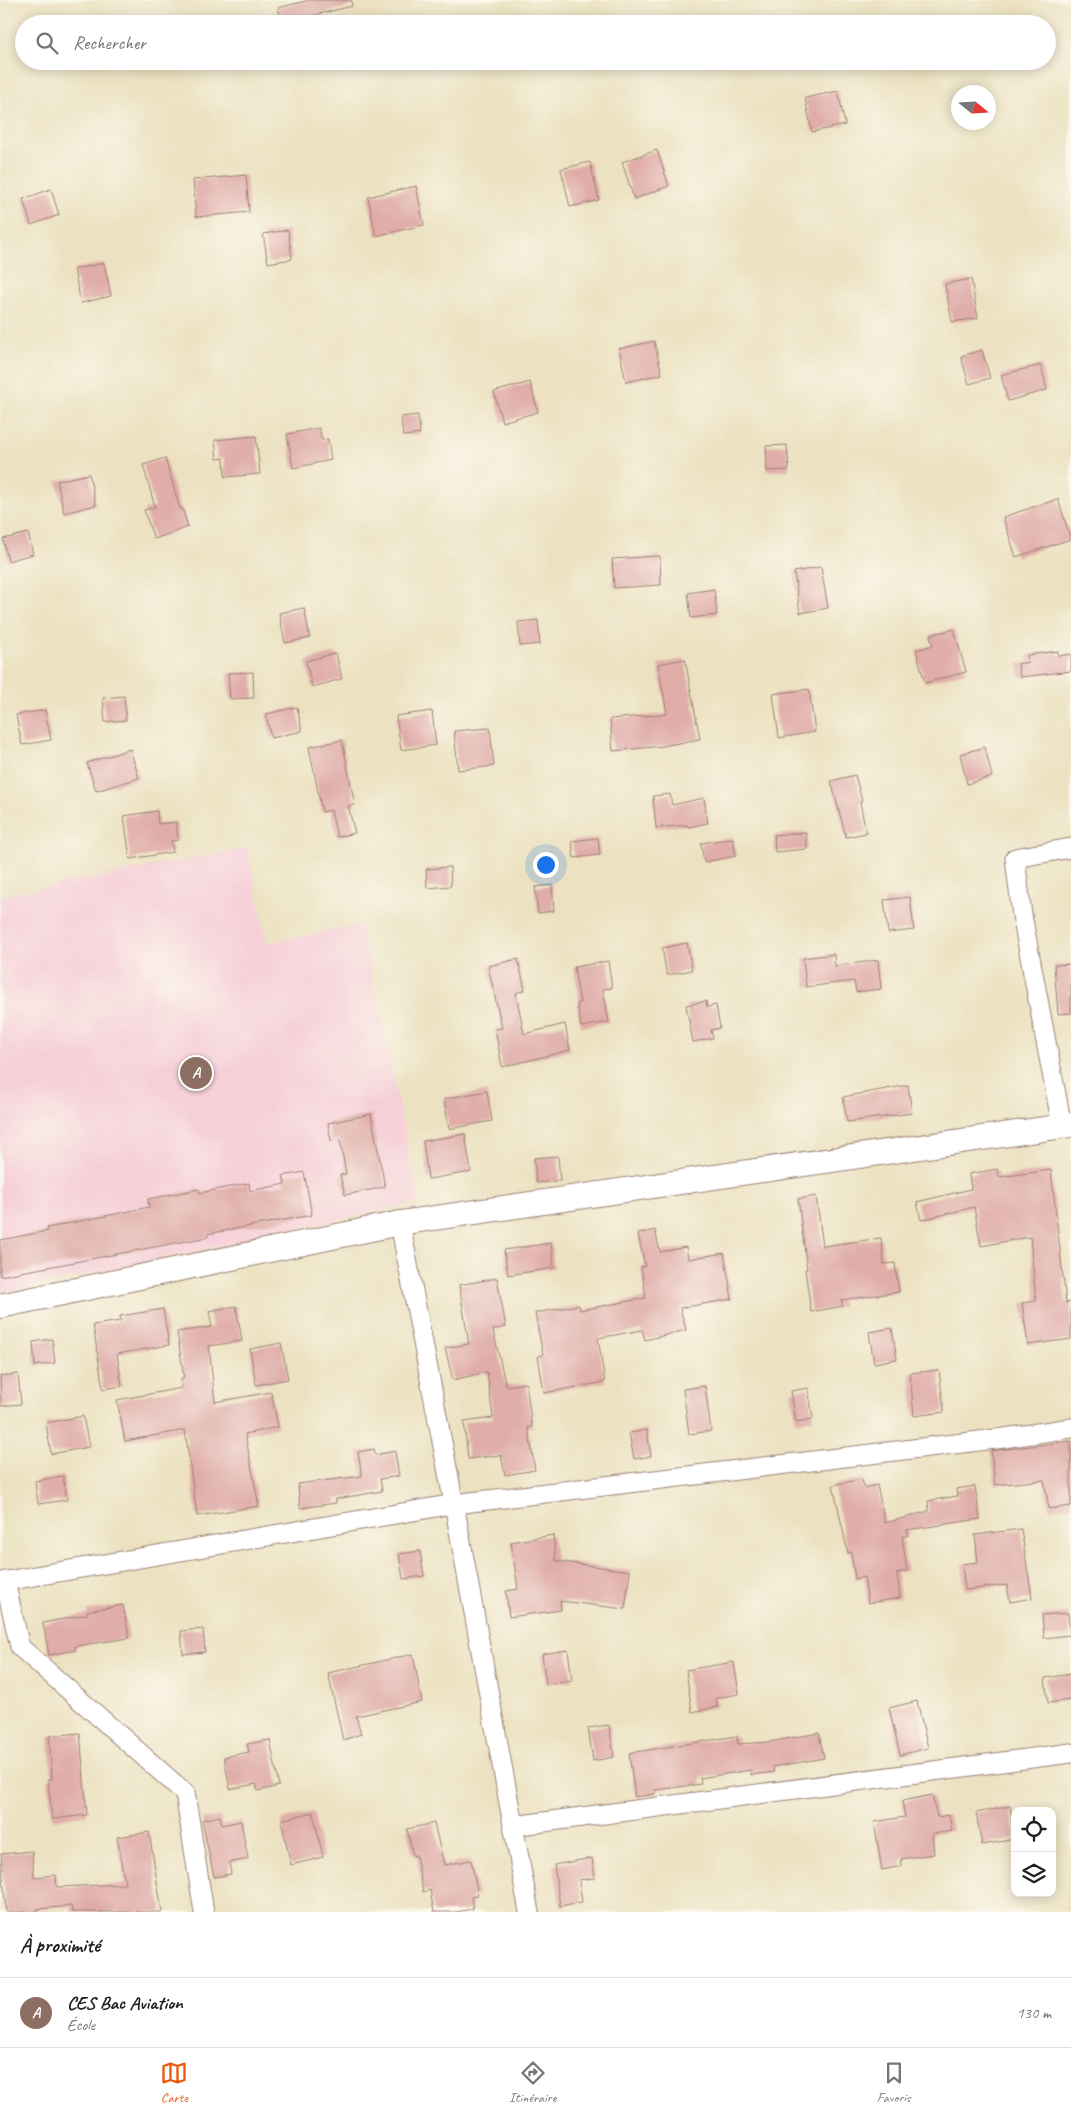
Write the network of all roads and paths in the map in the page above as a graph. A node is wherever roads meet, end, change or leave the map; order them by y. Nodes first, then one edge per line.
1 (1071, 848) edge
2 (1066, 1125) edge
3 (400, 1223) junction
4 (0, 1306) edge
5 (1071, 1428) edge
6 (454, 1504) junction
7 (3, 1581) edge
8 (1071, 1753) edge
9 (513, 1826) junction
10 (204, 1912) edge
11 (529, 1912) edge

1 - 2 street
2 - 3 street
3 - 4 street
3 - 6 street
5 - 6 street
6 - 7 street
6 - 9 street
7 - 10 street
8 - 9 street
9 - 11 street

